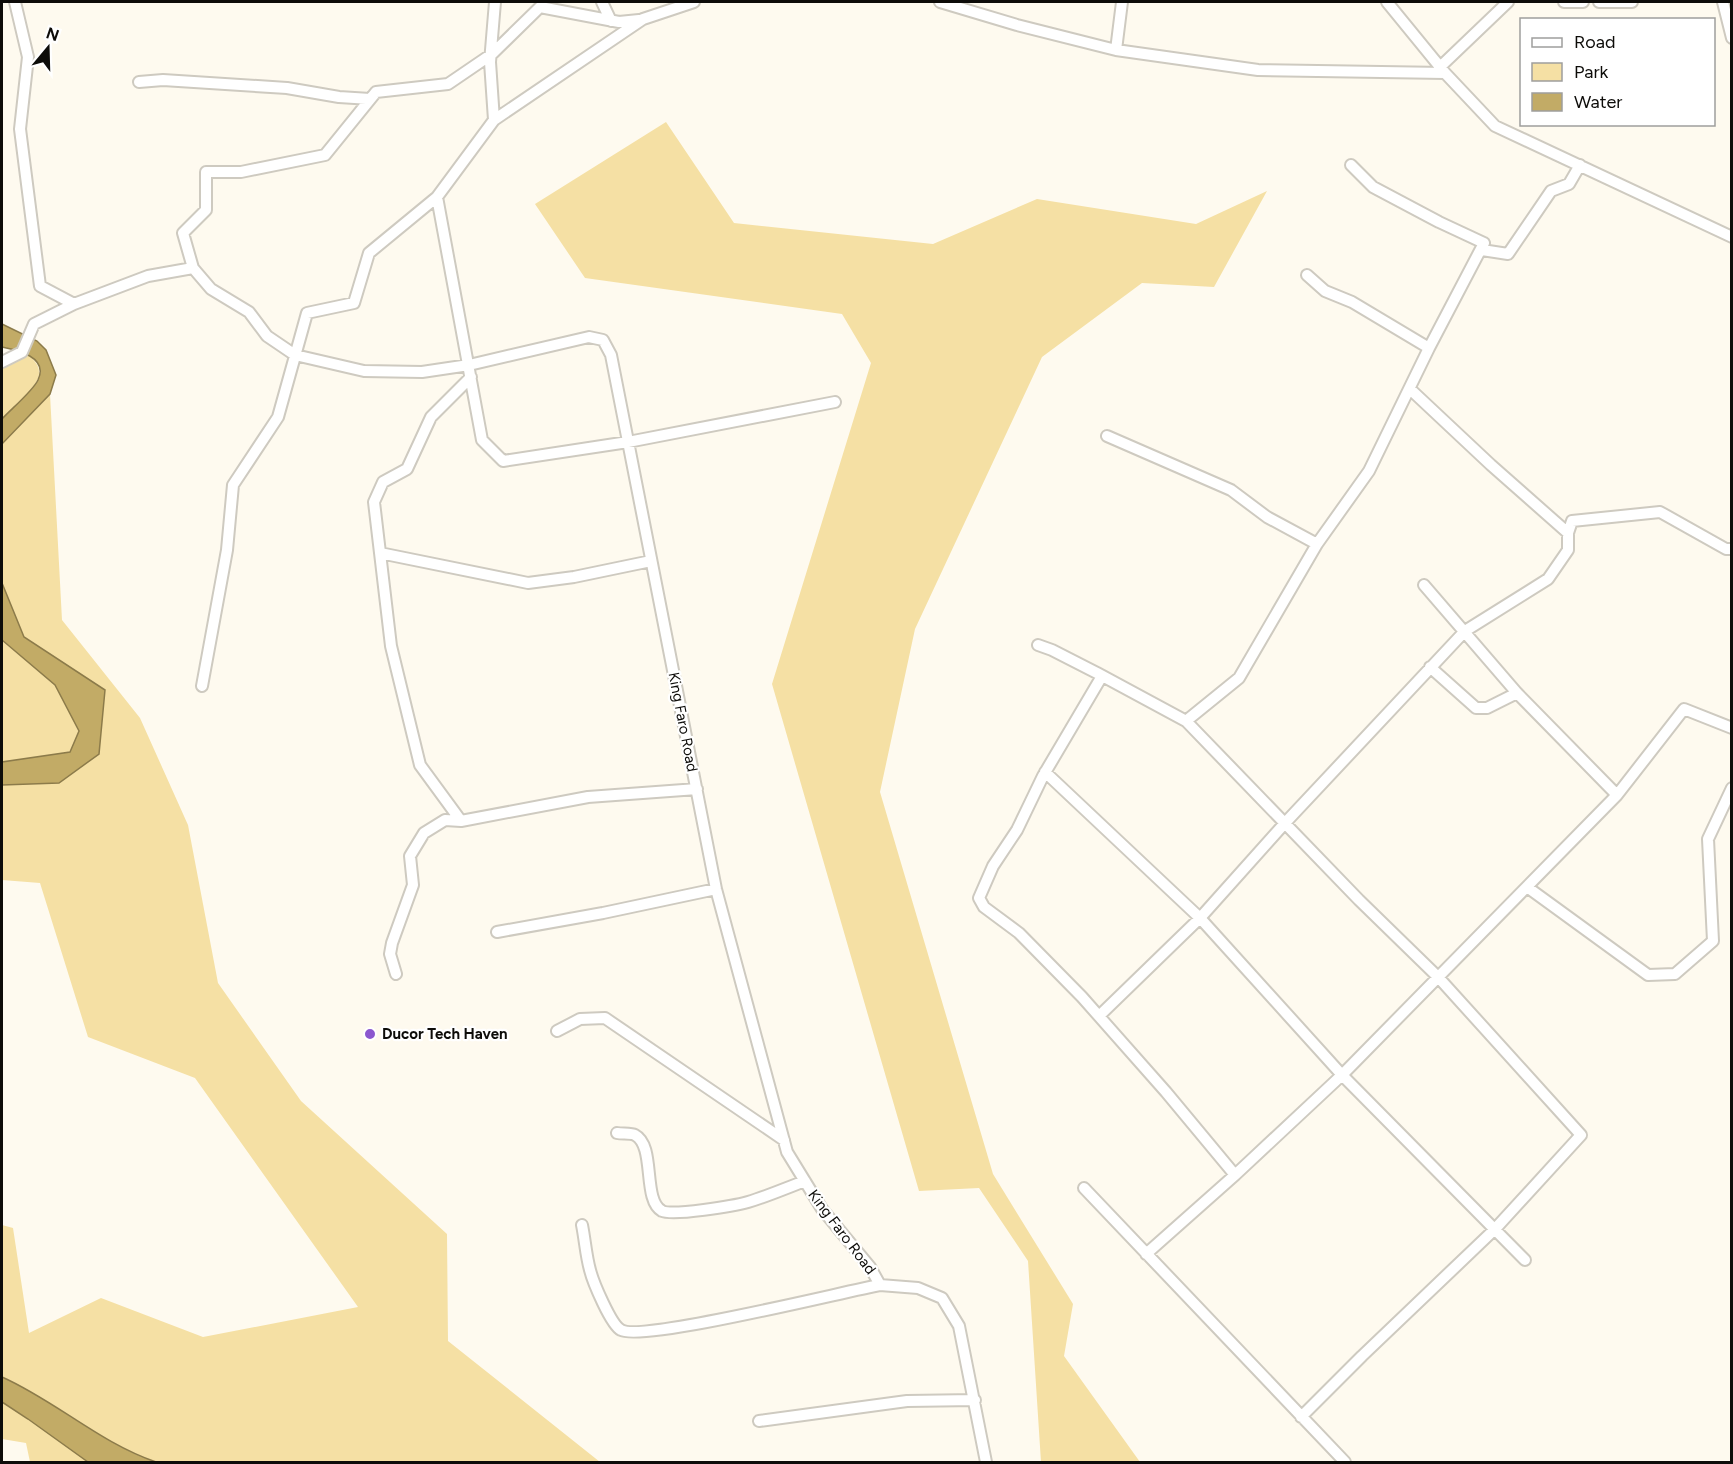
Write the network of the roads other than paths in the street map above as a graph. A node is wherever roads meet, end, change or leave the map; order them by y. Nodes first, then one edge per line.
1 (15, 2) edge
2 (495, 2) edge
3 (602, 2) edge
4 (694, 2) edge
5 (940, 2) edge
6 (1122, 2) edge
7 (1388, 2) edge
8 (1508, 2) edge
9 (1564, 2) edge
10 (1583, 2) edge
11 (1599, 2) edge
12 (1632, 2) edge
13 (1723, 2) edge
14 (643, 19) junction
15 (611, 21) junction
16 (1731, 38) edge
17 (1116, 50) junction
18 (492, 54) junction
19 (1443, 70) junction
20 (139, 82) dead end
21 (370, 99) junction
22 (494, 120) junction
23 (1351, 165) dead end
24 (1580, 165) junction
25 (437, 197) junction
26 (1731, 237) edge
27 (1482, 250) junction
28 (193, 268) junction
29 (1307, 275) dead end
30 (74, 304) junction
31 (1429, 348) junction
32 (295, 355) junction
33 (2, 362) edge
34 (469, 365) junction
35 (471, 377) junction
36 (1410, 389) junction
37 (835, 402) dead end
38 (1107, 436) dead end
39 (628, 442) junction
40 (1568, 533) junction
41 (1317, 544) junction
42 (1731, 549) edge
43 (380, 553) junction
44 (651, 561) junction
45 (1424, 585) dead end
46 (1465, 631) junction
47 (1038, 645) dead end
48 (1430, 667) junction
49 (1102, 675) junction
50 (202, 686) dead end
51 (1517, 693) junction
52 (1186, 720) junction
53 (1731, 728) edge
54 (1045, 772) junction
55 (1731, 788) edge
56 (697, 789) junction
57 (1617, 795) junction
58 (461, 821) junction
59 (1285, 823) junction
60 (1527, 887) junction
61 (716, 889) junction
62 (1200, 918) junction
63 (497, 932) dead end
64 (396, 974) dead end
65 (1438, 977) junction
66 (1099, 1016) junction
67 (557, 1031) dead end
68 (1342, 1075) junction
69 (617, 1133) dead end
70 (784, 1140) junction
71 (1235, 1175) junction
72 (805, 1181) junction
73 (1084, 1188) dead end
74 (582, 1225) dead end
75 (1495, 1229) junction
76 (1146, 1254) junction
77 (1526, 1260) dead end
78 (880, 1285) junction
79 (975, 1400) junction
80 (1301, 1417) junction
81 (759, 1421) dead end
82 (986, 1462) edge
83 (1345, 1462) edge

1 - 30 street
2 - 18 street
3 - 15 street
4 - 14 street
5 - 17 street
6 - 17 street
7 - 19 street
8 - 19 street
9 - 10 street
11 - 12 street
13 - 16 street
14 - 15 street
14 - 22 street
15 - 18 street
17 - 19 street
18 - 21 street
18 - 22 street
19 - 24 street
20 - 21 street
21 - 28 street
22 - 25 street
23 - 27 street
24 - 26 street
24 - 27 street
25 - 32 street
25 - 34 street
27 - 31 street
28 - 30 street
28 - 32 street, King Faro Road
29 - 31 street
30 - 33 street
31 - 36 street
32 - 34 street, King Faro Road
32 - 50 street
34 - 35 street
34 - 39 street, King Faro Road
35 - 39 street
35 - 43 street
36 - 40 street
36 - 41 street
37 - 39 street
38 - 41 street
39 - 44 street, King Faro Road
40 - 42 street
40 - 46 street
41 - 52 street
43 - 44 street
43 - 58 street
44 - 56 street, King Faro Road
45 - 46 street
46 - 48 street
46 - 51 street
47 - 49 street
48 - 51 street
48 - 59 street
49 - 52 street
49 - 54 street
51 - 57 street
52 - 59 street
53 - 57 street
54 - 62 street
54 - 66 street
55 - 60 street
56 - 58 street
56 - 61 street, King Faro Road
57 - 60 street
58 - 64 street
59 - 62 street
59 - 65 street
60 - 65 street
61 - 63 street
61 - 70 street, King Faro Road
62 - 66 street
62 - 68 street
65 - 68 street
65 - 75 street
66 - 71 street
67 - 70 street
68 - 71 street
68 - 75 street
69 - 72 street
70 - 72 street, King Faro Road
71 - 76 street
72 - 78 street, King Faro Road
73 - 76 street
74 - 78 street
75 - 77 street
75 - 80 street
76 - 80 street
78 - 79 street, King Faro Road
79 - 81 street
79 - 82 street, King Faro Road
80 - 83 street

